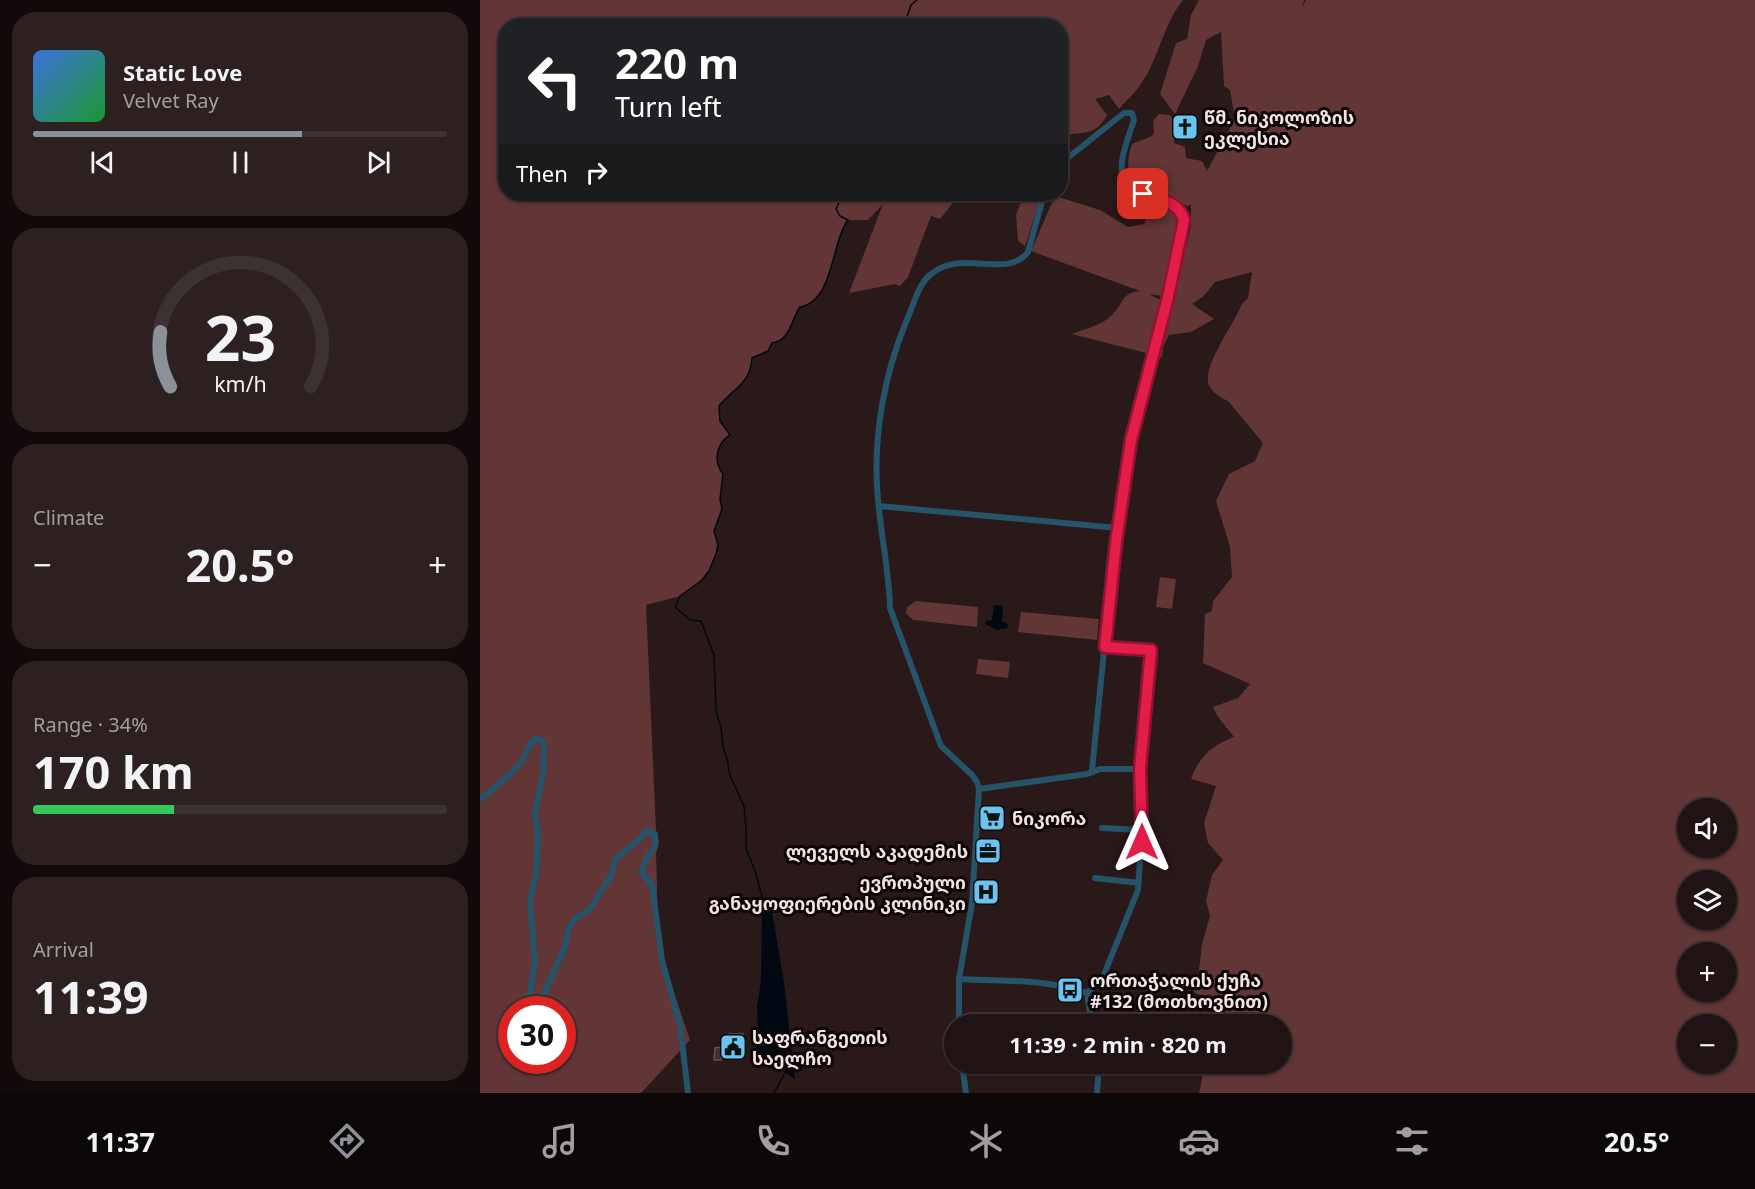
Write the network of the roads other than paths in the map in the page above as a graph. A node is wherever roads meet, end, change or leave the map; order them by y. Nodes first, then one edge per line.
1 (1068, 158) edge
2 (1042, 201) edge
3 (879, 507) junction
4 (1118, 528) junction
5 (1105, 647) junction
6 (1140, 769) junction
7 (1092, 771) junction
8 (978, 789) junction
9 (480, 799) edge
10 (1102, 828) dead end
11 (1142, 830) junction
12 (1095, 878) dead end
13 (1139, 883) junction
14 (959, 979) junction
15 (1087, 993) junction
16 (959, 1014) edge
17 (1090, 1014) edge
18 (963, 1074) edge
19 (1098, 1074) edge
20 (688, 1093) edge
21 (966, 1093) edge
22 (1097, 1093) edge

1 - 4 street
2 - 3 street
3 - 4 street
3 - 8 street
4 - 5 street
5 - 6 street
5 - 7 street
6 - 7 street
6 - 11 street
7 - 8 street
8 - 14 street
9 - 20 street
10 - 11 street
11 - 13 street
12 - 13 street
13 - 15 street
14 - 15 street
14 - 16 street
15 - 17 street
18 - 21 street
19 - 22 street

